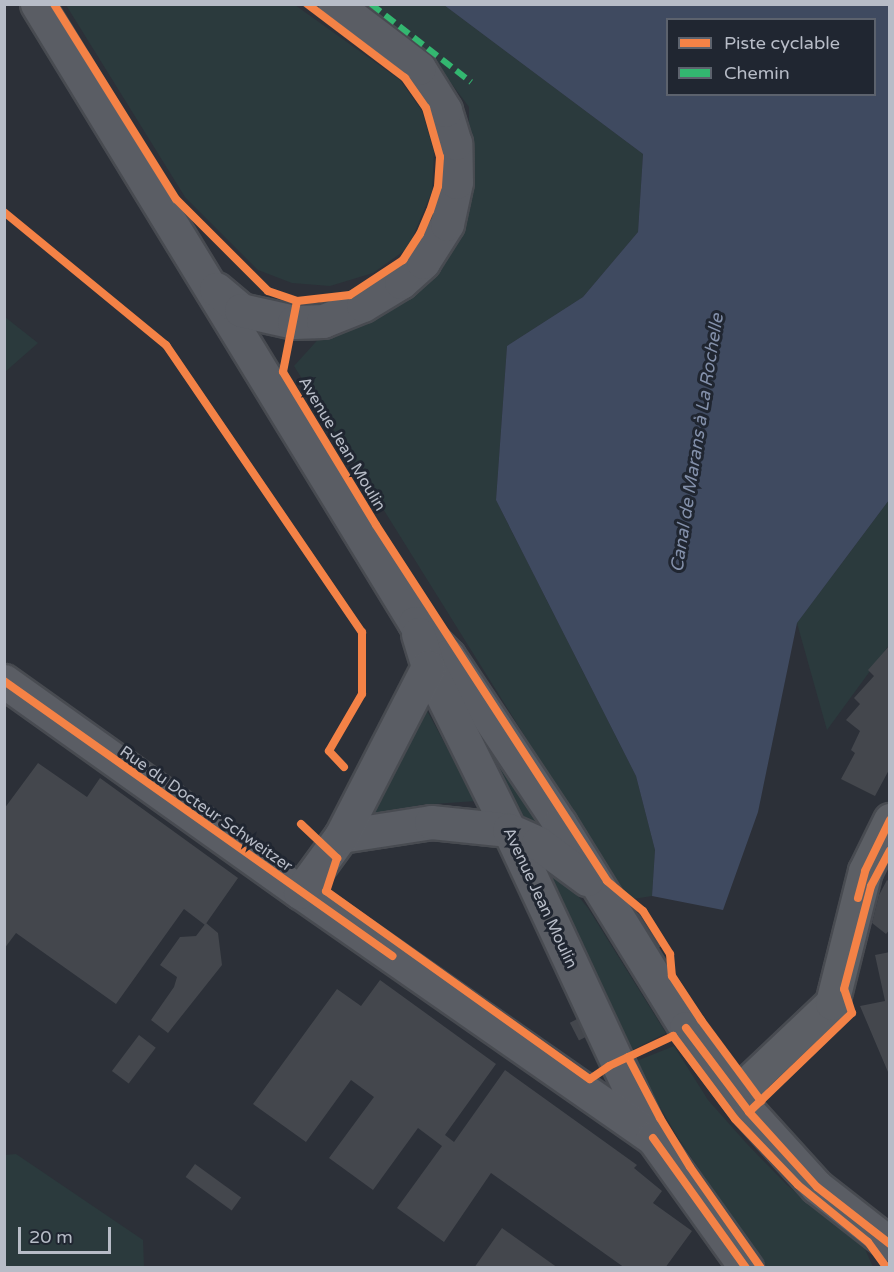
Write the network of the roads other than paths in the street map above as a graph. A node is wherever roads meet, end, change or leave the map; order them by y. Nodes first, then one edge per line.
1 (37, 4) edge
2 (335, 4) edge
3 (208, 282) junction
4 (415, 623) junction
5 (429, 667) junction
6 (4, 681) edge
7 (890, 820) edge
8 (509, 830) junction
9 (341, 836) junction
10 (598, 888) junction
11 (300, 892) junction
12 (742, 1102) junction
13 (653, 1138) junction
14 (889, 1243) edge
15 (746, 1268) edge

1 - 3 main road, Avenue Jean Moulin
2 - 3 main road
3 - 4 main road, Avenue Jean Moulin
4 - 5 main road, Avenue Jean Moulin
4 - 10 main road, Avenue Jean Moulin
5 - 8 main road, Avenue Jean Moulin
5 - 9 main road
6 - 11 main road, Rue du Docteur Schweitzer
7 - 12 street
8 - 9 main road
8 - 10 main road
8 - 13 main road, Avenue Jean Moulin
9 - 11 main road
10 - 12 main road, Avenue Jean Moulin
11 - 13 main road, Rue du Docteur Schweitzer
12 - 14 main road, Avenue Jean Moulin
13 - 15 main road, Rue du Docteur Schweitzer

